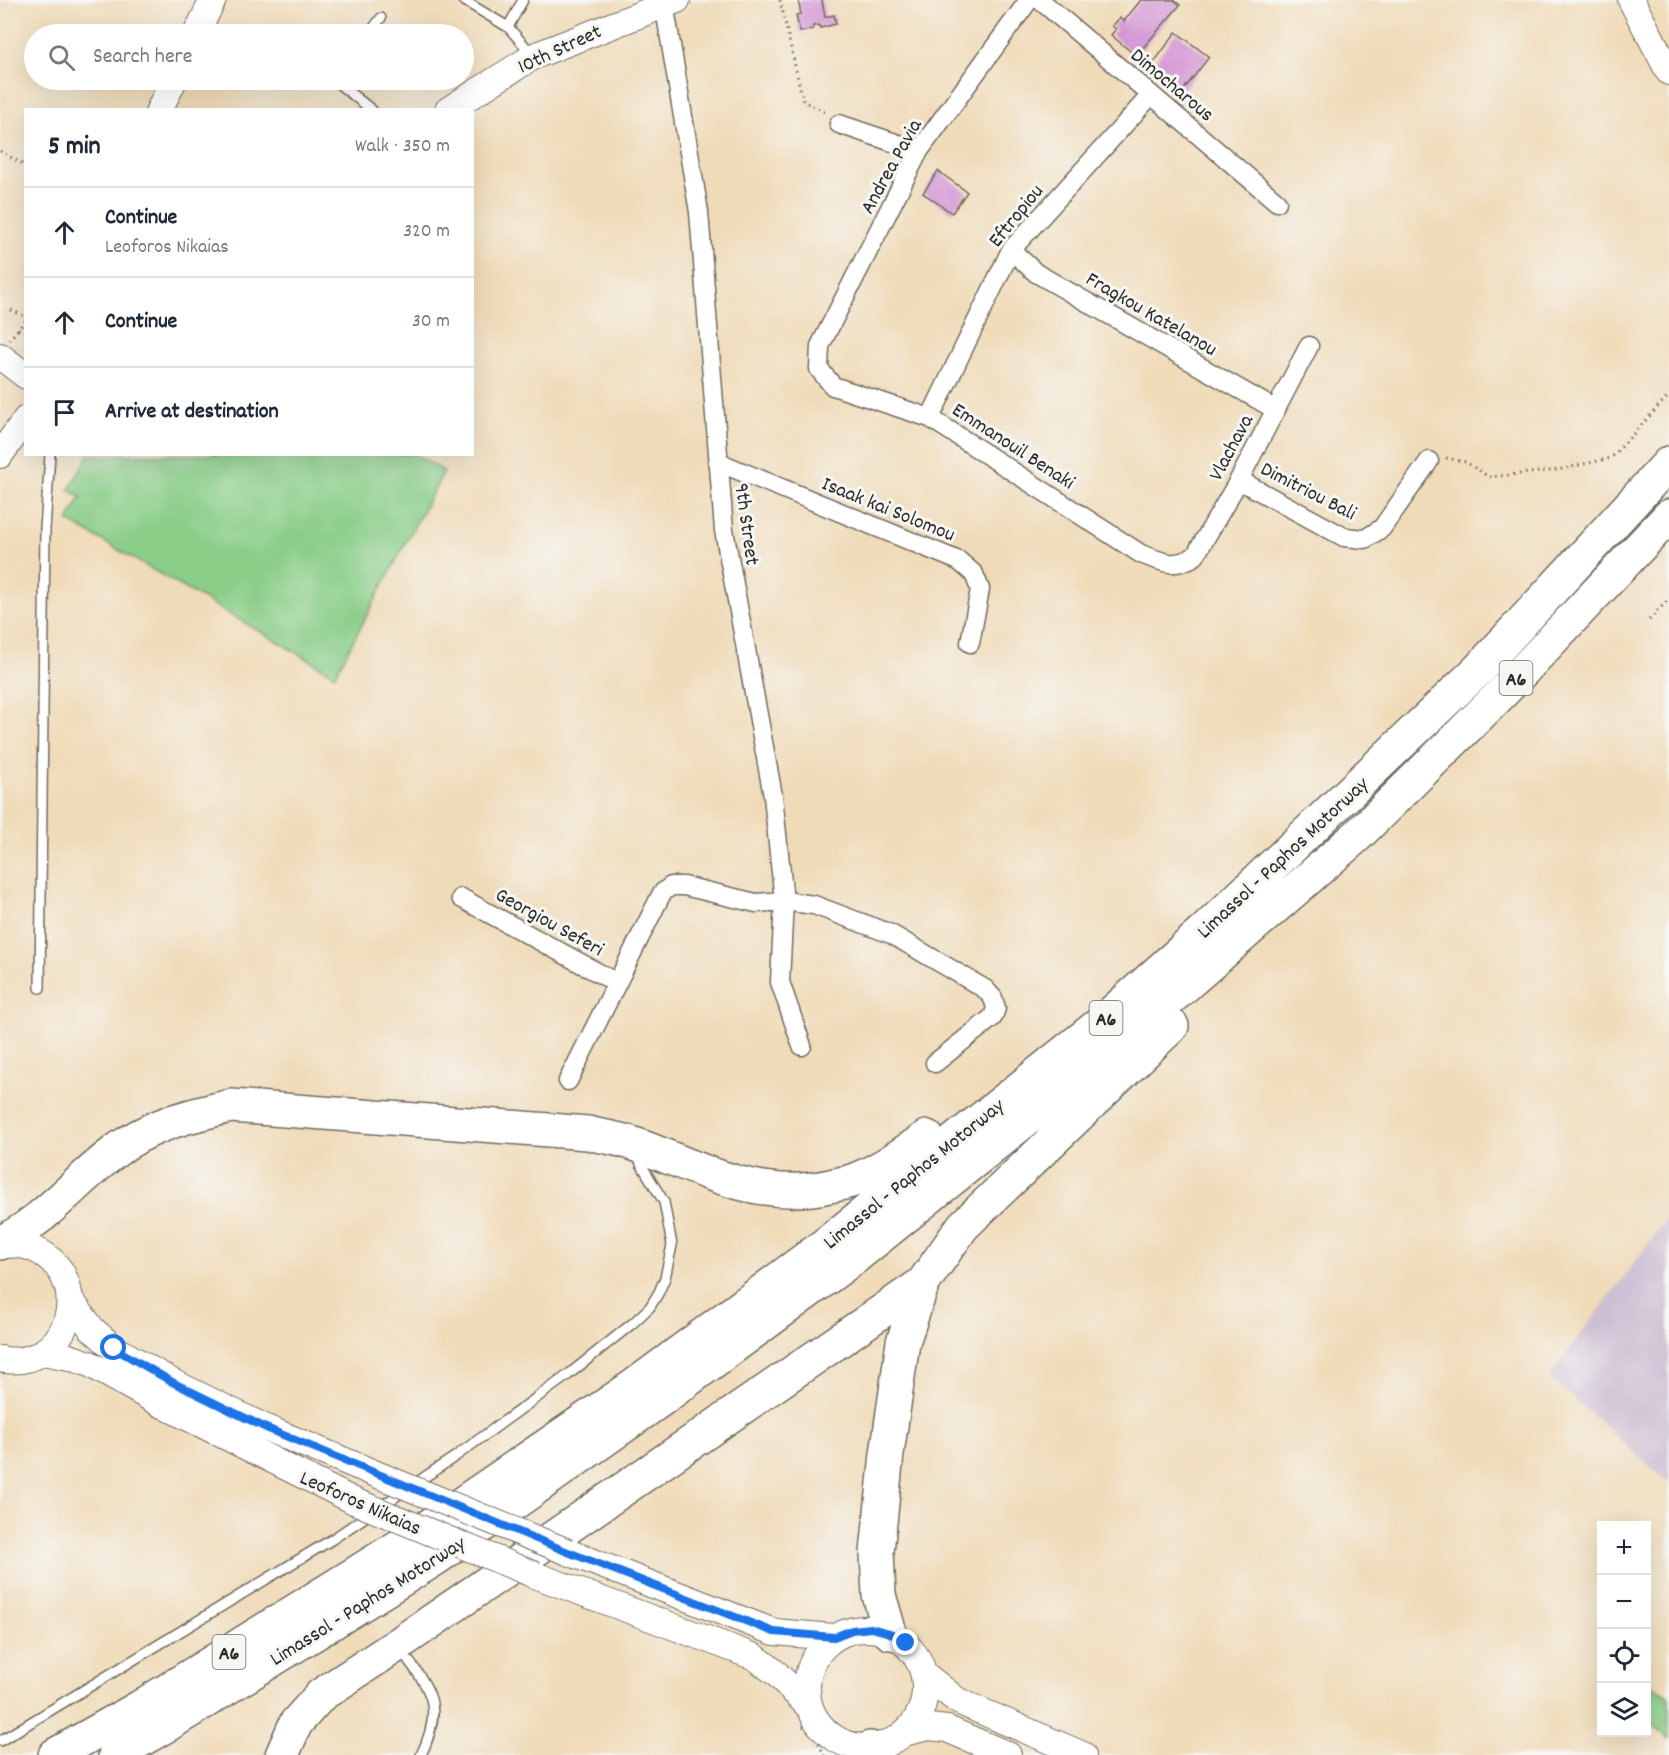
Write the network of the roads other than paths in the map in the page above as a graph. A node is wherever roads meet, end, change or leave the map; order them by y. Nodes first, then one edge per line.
1 (213, 0) edge
2 (463, 0) edge
3 (523, 0) edge
4 (1029, 0) edge
5 (1040, 0) edge
6 (1631, 0) edge
7 (670, 2) edge
8 (381, 18) dead end
9 (201, 24) edge
10 (376, 24) edge
11 (508, 27) junction
12 (534, 56) junction
13 (1669, 72) edge
14 (169, 90) edge
15 (346, 90) edge
16 (1151, 94) junction
17 (160, 108) edge
18 (369, 108) edge
19 (451, 108) edge
20 (839, 124) road end
21 (919, 151) junction
22 (1277, 202) dead end
23 (1011, 250) junction
24 (1309, 346) dead end
25 (4, 349) edge
26 (819, 369) joint
27 (24, 374) edge
28 (1276, 410) junction
29 (930, 418) junction
30 (24, 422) edge
31 (0, 454) edge
32 (50, 456) edge
33 (1429, 461) road end
34 (718, 462) junction
35 (1669, 463) edge
36 (1239, 480) junction
37 (1669, 516) edge
38 (1183, 563) joint
39 (970, 643) dead end
40 (1321, 820) junction
41 (1357, 836) junction
42 (461, 898) dead end
43 (784, 900) junction
44 (617, 983) junction
45 (40, 988) dead end
46 (802, 1046) dead end
47 (935, 1063) dead end
48 (568, 1082) dead end
49 (635, 1144) junction
50 (0, 1244) edge
51 (923, 1282) junction
52 (70, 1299) junction
53 (43, 1352) junction
54 (0, 1359) edge
55 (890, 1633) junction
56 (834, 1637) junction
57 (397, 1645) junction
58 (925, 1675) junction
59 (808, 1706) junction
60 (907, 1732) junction
61 (0, 1741) edge
62 (866, 1751) edge
63 (55, 1755) edge
64 (116, 1755) edge
65 (282, 1755) edge
66 (421, 1755) edge
67 (1008, 1755) edge
68 (1083, 1755) edge

1 - 9 main road
2 - 11 lane
3 - 11 lane
4 - 21 street, Andrea Pavia
5 - 16 street, Dimocharous
6 - 13 main road
7 - 12 main road, 10th Street
7 - 34 street, 9th Street
8 - 10 lane
11 - 12 lane
12 - 19 main road, 10th Street
14 - 17 main road
15 - 18 lane
16 - 22 street, Dimocharous
16 - 23 street, Eftropiou
20 - 21 street
21 - 26 street, Andrea Pavia
23 - 28 street, Fragkou Katelanou
23 - 29 street, Eftropiou
24 - 28 street, Vlachava
25 - 27 main road
26 - 29 street, Emmanouil Benaki
28 - 36 street, Vlachava
29 - 38 street, Emmanouil Benaki
30 - 31 main road
32 - 45 lane
33 - 36 street, Dimitriou Bali
34 - 39 street, Isaak kai Solomou
34 - 43 street, 9th Street
35 - 40 highway, Limassol - Paphos Motorway / A6
36 - 38 street, Vlachava
37 - 41 highway, Limassol - Paphos Motorway / A6
40 - 49 highway
40 - 63 highway, Limassol - Paphos Motorway / A6
41 - 51 highway
41 - 64 highway, Limassol - Paphos Motorway / A6
42 - 44 street, Georgiou Seferi
43 - 44 street
43 - 46 street, 9th Street
43 - 47 street
44 - 48 street
49 - 50 highway
49 - 61 lane
50 - 52 main road
51 - 55 highway
51 - 57 highway
52 - 53 main road
52 - 56 main road, Leoforos Nikaias, bridge
53 - 54 main road
53 - 59 main road, Leoforos Nikaias, bridge
55 - 56 main road
55 - 58 main road
56 - 59 main road
57 - 65 highway
57 - 66 lane
58 - 60 main road
58 - 68 main road
59 - 62 main road
60 - 62 main road
60 - 67 main road

